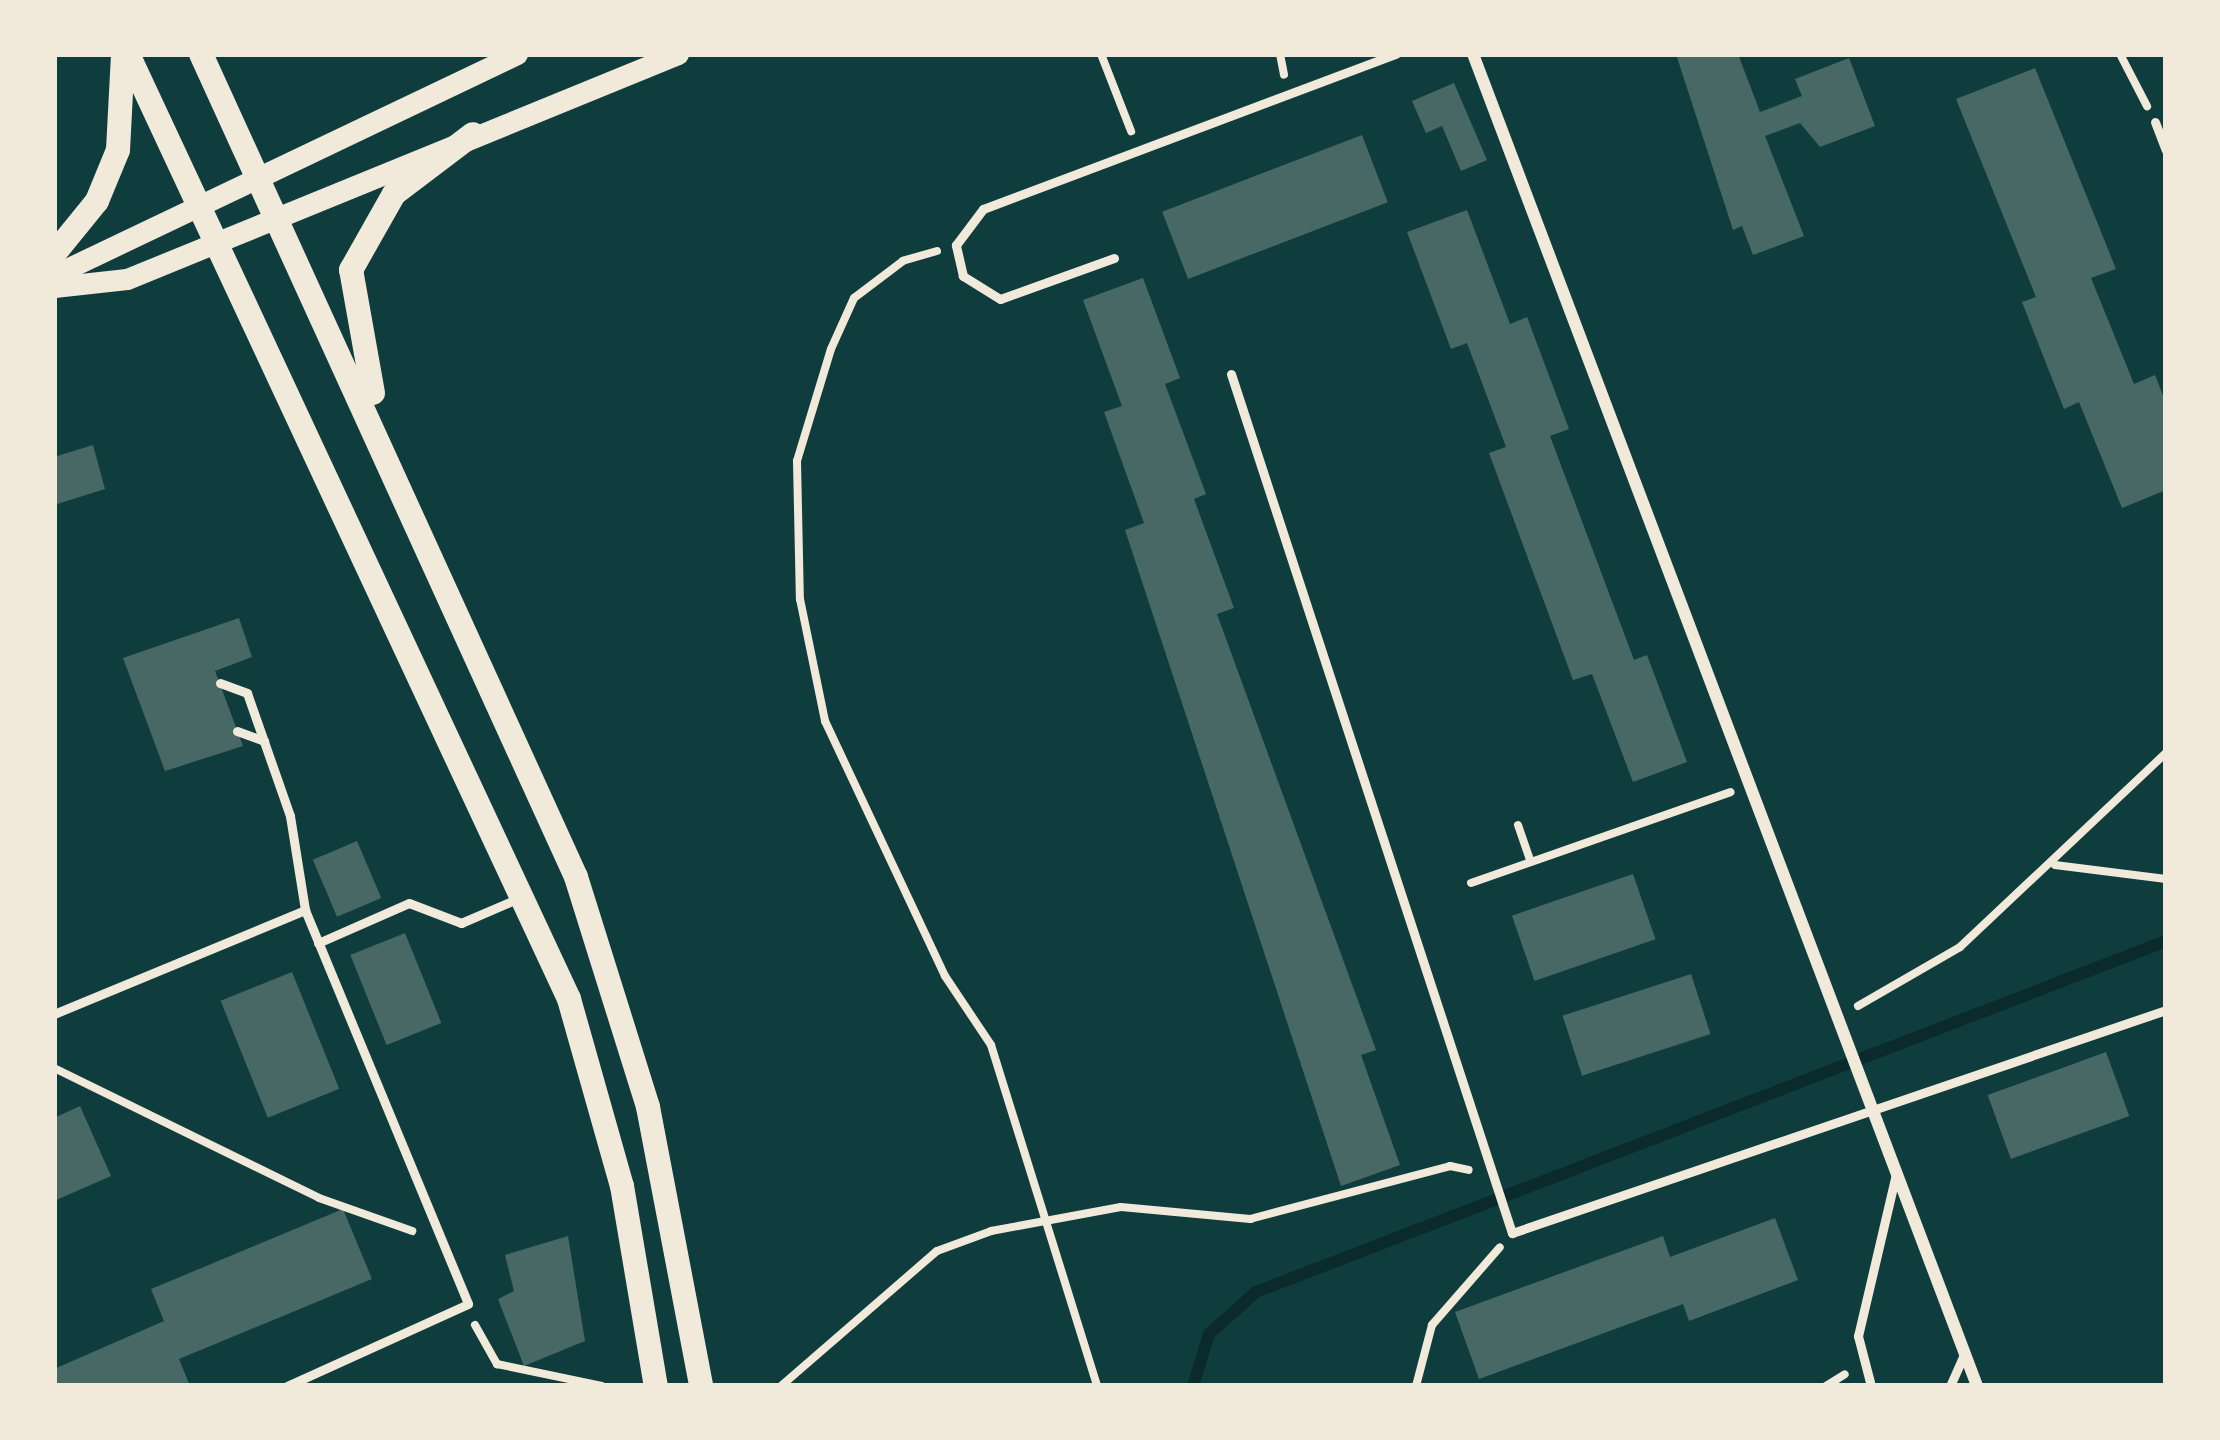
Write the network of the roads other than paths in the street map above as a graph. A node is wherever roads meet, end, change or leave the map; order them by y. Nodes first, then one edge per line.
1 (125, 54) edge
2 (202, 54) edge
3 (517, 54) edge
4 (678, 54) edge
5 (1396, 54) edge
6 (1473, 54) edge
7 (2155, 122) road end
8 (472, 134) junction
9 (2166, 150) edge
10 (254, 173) junction
11 (196, 204) junction
12 (276, 217) junction
13 (214, 244) junction
14 (54, 254) edge
15 (1114, 258) dead end
16 (54, 275) edge
17 (54, 287) edge
18 (1231, 374) dead end
19 (401, 481) junction
20 (220, 682) dead end
21 (237, 731) dead end
22 (264, 742) junction
23 (522, 897) junction
24 (305, 910) junction
25 (319, 943) junction
26 (2166, 1010) edge
27 (54, 1014) edge
28 (1880, 1110) junction
29 (1899, 1163) junction
30 (1965, 1353) junction
31 (287, 1386) edge
32 (656, 1386) edge
33 (701, 1386) edge
34 (1871, 1386) edge
35 (1951, 1386) edge
36 (1977, 1386) edge

1 - 11 main road
1 - 14 main road
2 - 10 main road
3 - 10 street
4 - 8 street
5 - 15 lane
6 - 28 street
7 - 9 lane
8 - 12 street
8 - 19 main road
10 - 11 street
10 - 12 main road
11 - 13 main road
11 - 16 street
12 - 13 street
12 - 19 main road
13 - 17 street
13 - 23 main road
18 - 28 lane
19 - 33 main road
20 - 22 lane
21 - 22 lane
22 - 24 lane
23 - 25 lane
23 - 32 main road
24 - 25 lane
24 - 27 lane
25 - 31 lane
26 - 28 lane
28 - 29 street
29 - 30 street
29 - 34 lane
30 - 35 lane
30 - 36 street

